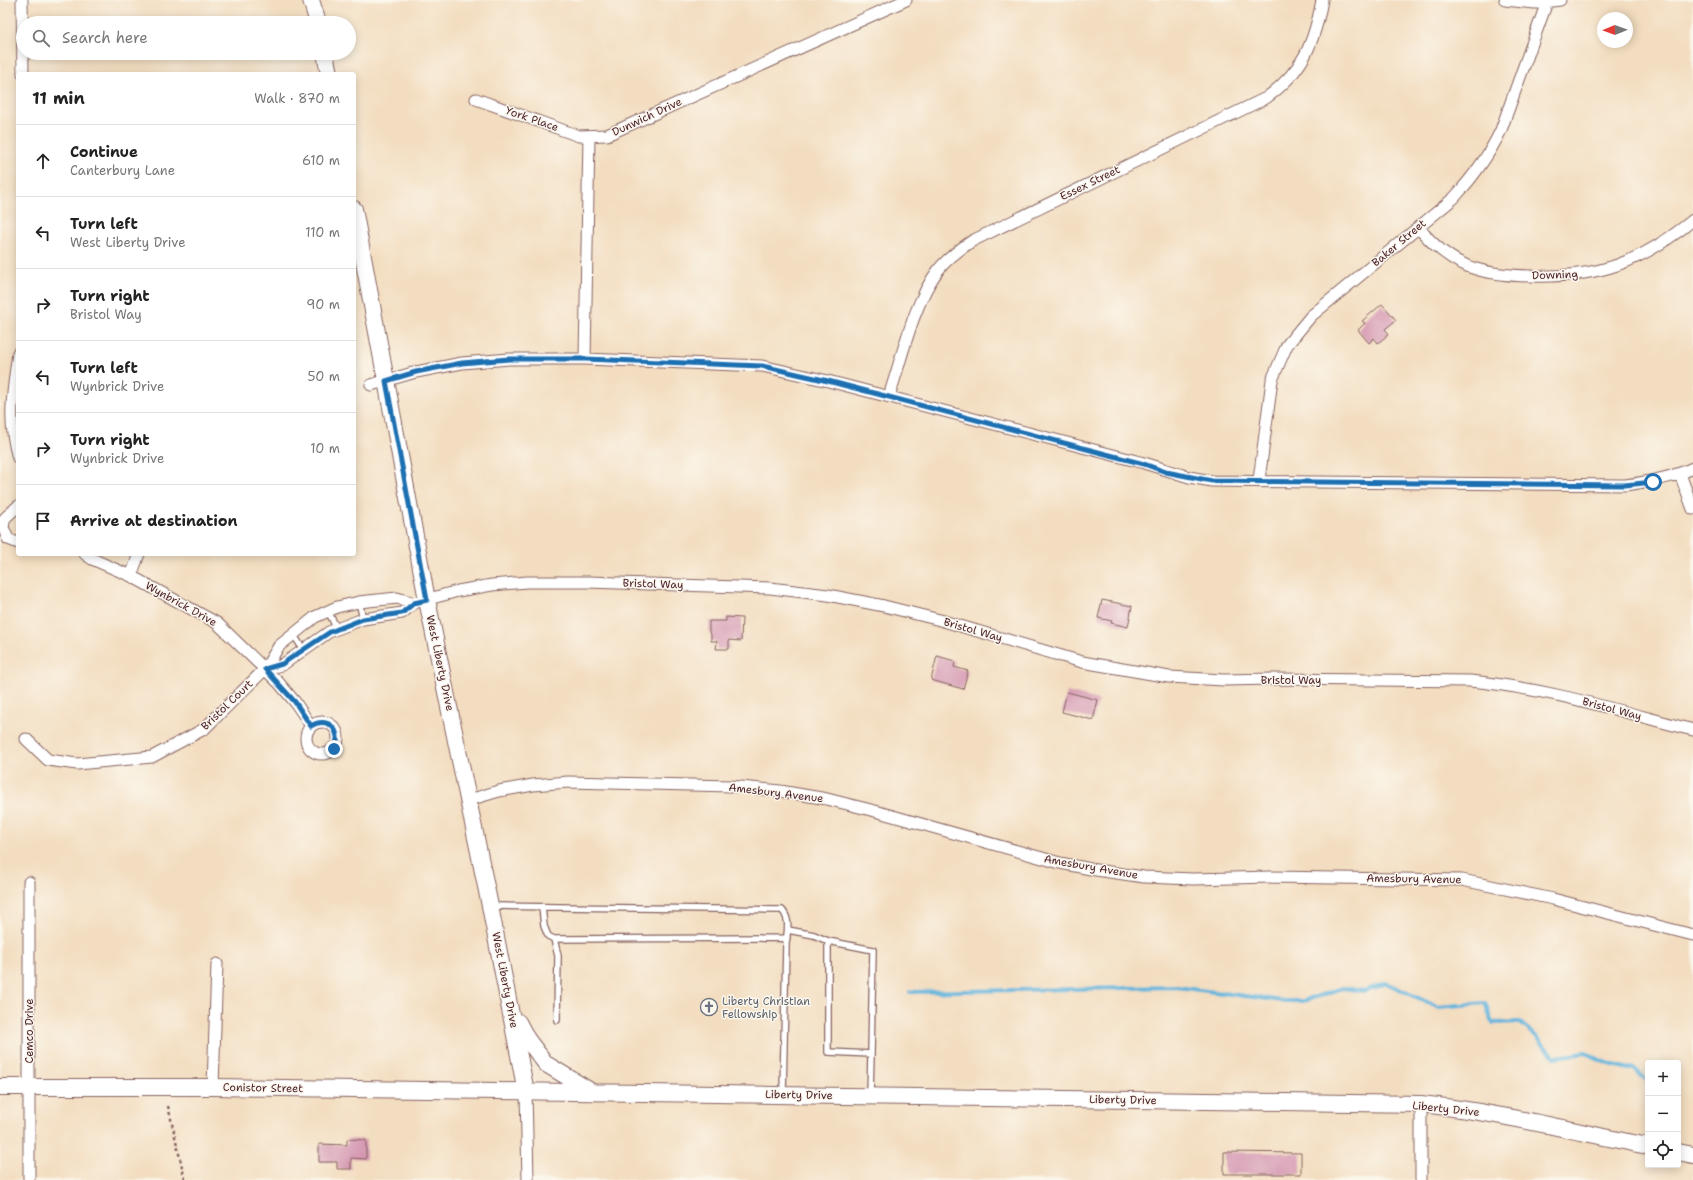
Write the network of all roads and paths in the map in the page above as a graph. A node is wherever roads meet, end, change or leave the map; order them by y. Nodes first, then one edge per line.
1 (22, 0) edge
2 (311, 0) edge
3 (906, 0) edge
4 (1322, 0) edge
5 (1505, 0) edge
6 (1560, 0) edge
7 (1547, 2) junction
8 (22, 16) edge
9 (316, 16) edge
10 (23, 60) edge
11 (326, 60) edge
12 (23, 72) edge
13 (329, 72) edge
14 (476, 100) dead end
15 (589, 137) junction
16 (1693, 220) edge
17 (356, 224) edge
18 (1418, 227) junction
19 (585, 359) junction
20 (16, 369) edge
21 (378, 383) junction
22 (889, 396) junction
23 (16, 451) edge
24 (1693, 468) edge
25 (1680, 474) junction
26 (1259, 480) junction
27 (16, 508) edge
28 (1693, 509) edge
29 (16, 542) edge
30 (87, 556) edge
31 (138, 556) edge
32 (131, 576) junction
33 (359, 602) junction
34 (420, 602) junction
35 (328, 611) junction
36 (363, 619) junction
37 (337, 629) junction
38 (293, 634) junction
39 (303, 649) junction
40 (265, 669) junction
41 (311, 726) dead end
42 (1693, 730) edge
43 (26, 739) dead end
44 (469, 800) junction
45 (29, 882) dead end
46 (490, 906) junction
47 (542, 907) junction
48 (788, 930) junction
49 (1693, 935) edge
50 (787, 938) junction
51 (554, 939) junction
52 (828, 941) junction
53 (217, 964) dead end
54 (510, 1005) junction
55 (557, 1020) dead end
56 (871, 1054) junction
57 (28, 1087) junction
58 (214, 1087) junction
59 (0, 1088) edge
60 (526, 1092) junction
61 (594, 1092) junction
62 (783, 1095) junction
63 (870, 1096) junction
64 (1421, 1104) junction
65 (168, 1106) dead end
66 (1645, 1145) edge
67 (1681, 1153) edge
68 (1693, 1155) edge
69 (29, 1180) edge
70 (185, 1180) edge
71 (528, 1180) edge
72 (1421, 1180) edge

1 - 8 street
2 - 9 main road
3 - 15 street, Dunwich Drive
4 - 22 street, Essex Street
5 - 7 street
6 - 7 street
7 - 18 street, Baker Street
10 - 12 street
11 - 13 main road
14 - 15 street, York Place
15 - 19 street
16 - 18 street, Downing
17 - 21 main road, West Liberty Drive
18 - 26 street, Baker Street
19 - 21 street
19 - 22 street
20 - 23 street
21 - 34 main road, West Liberty Drive
22 - 26 street
24 - 25 street
25 - 26 street
25 - 28 street
27 - 29 street
30 - 32 street, Wynbrick Drive
31 - 32 street
32 - 40 street, Wynbrick Drive
33 - 34 street, Bristol Court
33 - 35 street, Bristol Court
33 - 36 lane
34 - 36 street, Bristol Way
34 - 42 street, Bristol Way
34 - 44 main road, West Liberty Drive
35 - 37 lane
35 - 38 street, Bristol Court
36 - 37 street, Bristol Way
37 - 39 street, Bristol Way
38 - 39 lane
38 - 40 street, Bristol Court
39 - 40 street, Bristol Way
40 - 41 street, Wynbrick Drive
40 - 43 street, Bristol Court
44 - 46 main road, West Liberty Drive
44 - 49 street, Amesbury Avenue
45 - 57 street, Cemco Drive
46 - 47 lane
46 - 54 main road, West Liberty Drive
47 - 48 lane
47 - 51 lane
48 - 50 lane
48 - 52 lane
50 - 51 lane
50 - 62 lane
51 - 55 lane
52 - 56 lane
52 - 56 lane
53 - 58 street
54 - 60 main road, West Liberty Drive
54 - 61 main road, Liberty Drive
56 - 63 lane
57 - 58 main road, Conistor Street
57 - 59 main road, Conistor Street
57 - 69 street, Cemco Drive
58 - 60 main road, Conistor Street
60 - 61 main road, Liberty Drive
60 - 71 street
61 - 62 main road, Liberty Drive
62 - 63 main road, Liberty Drive
63 - 64 main road, Liberty Drive
64 - 66 main road, Liberty Drive
64 - 72 street
65 - 70 path
67 - 68 main road

